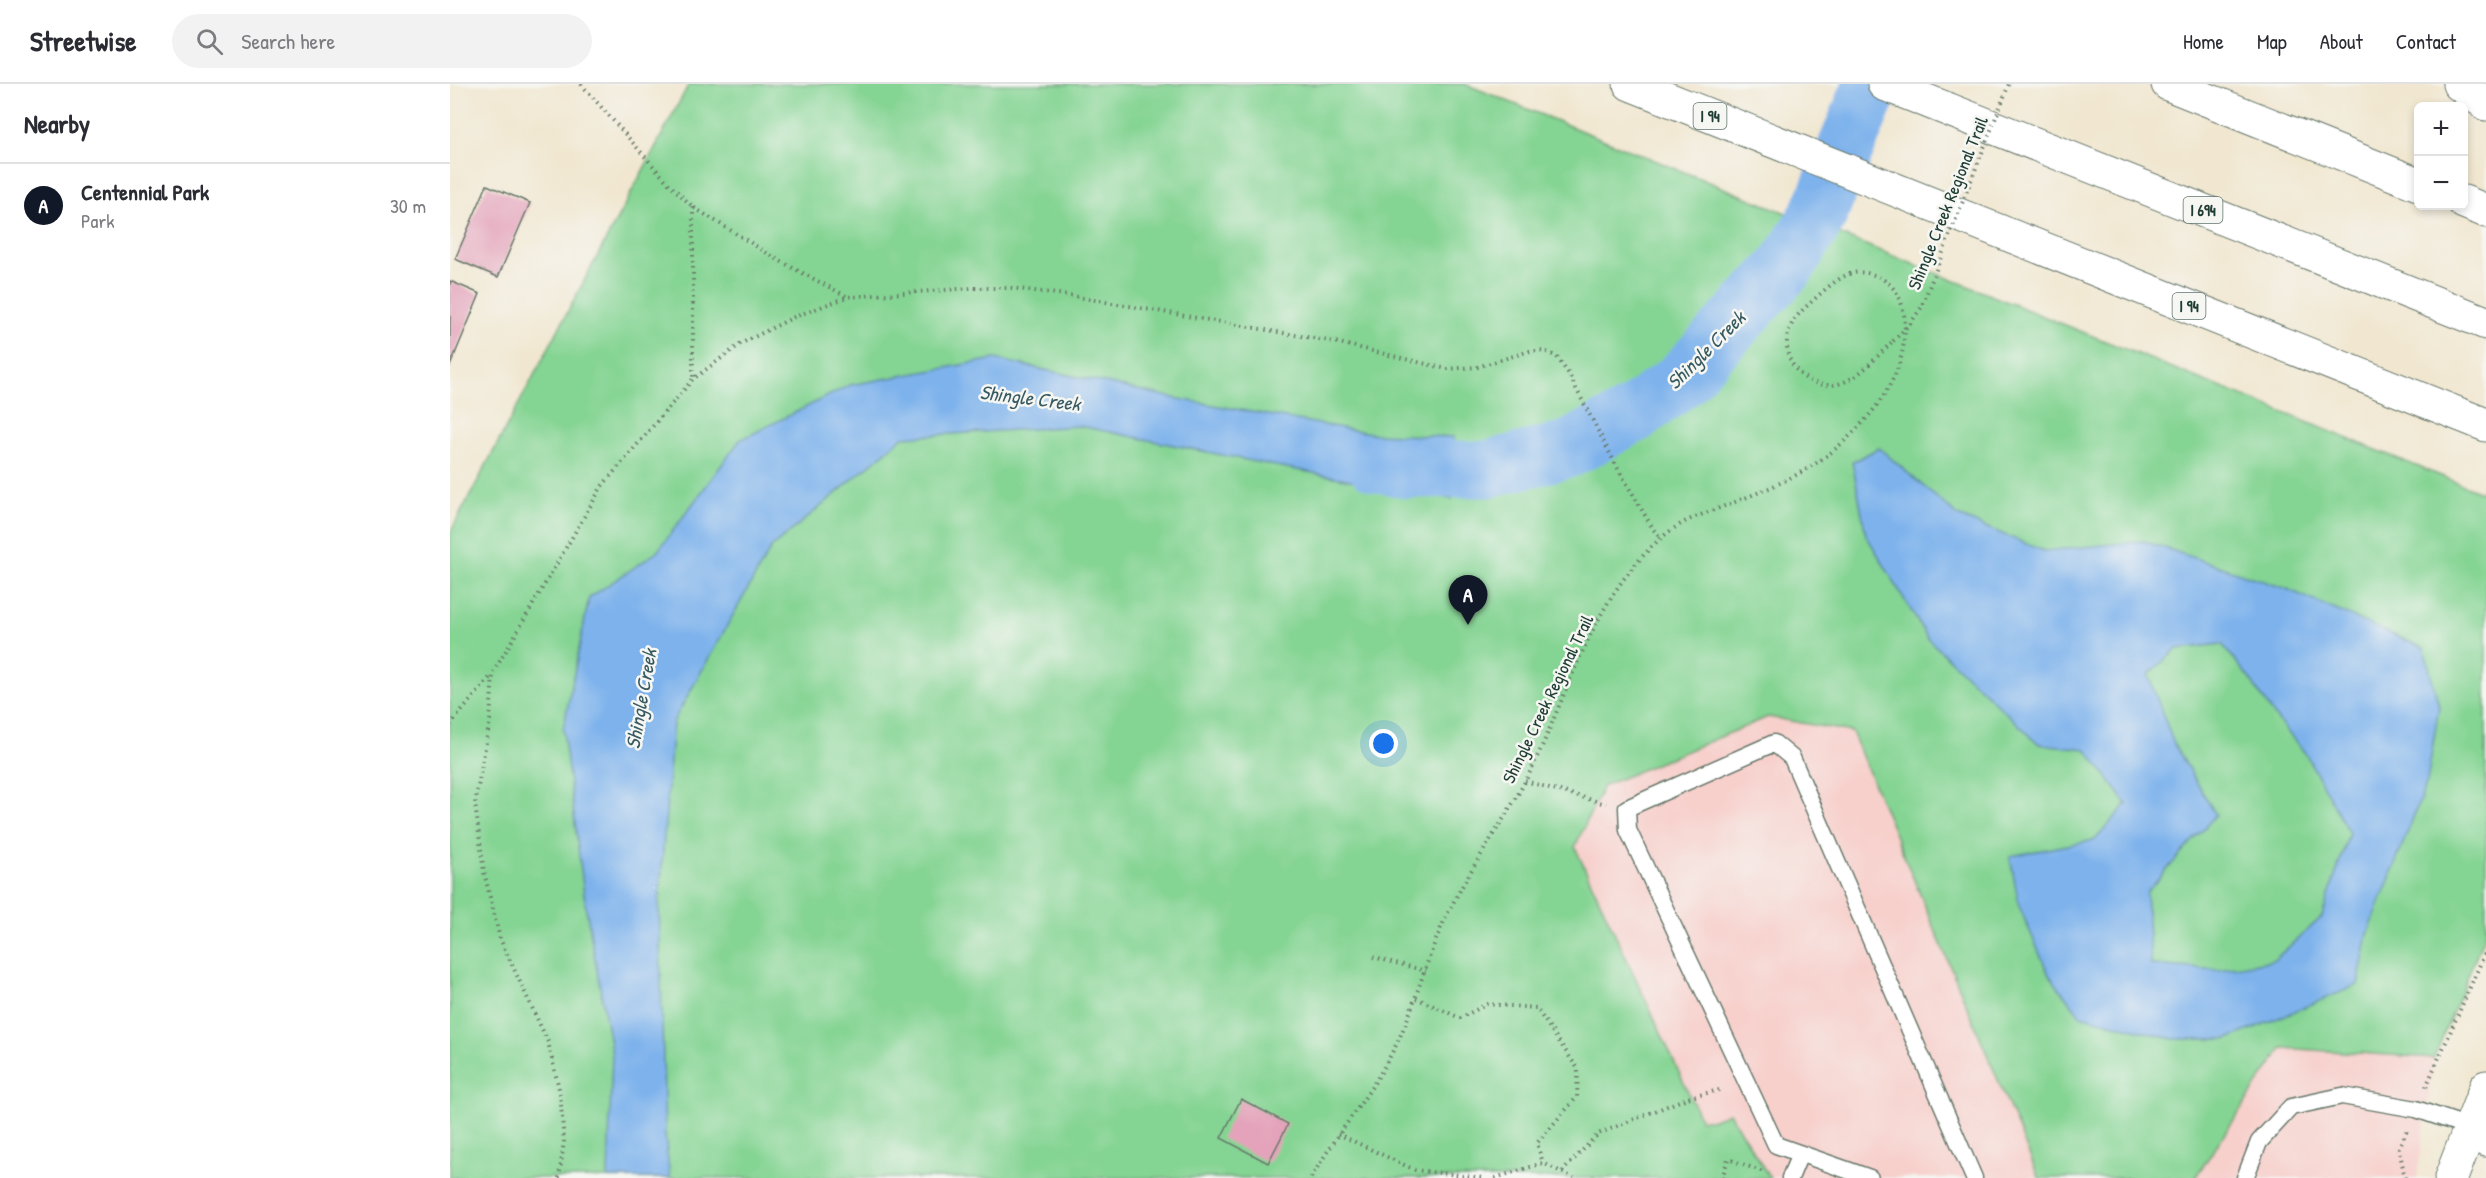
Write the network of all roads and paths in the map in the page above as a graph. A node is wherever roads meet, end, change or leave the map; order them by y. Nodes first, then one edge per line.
1 (581, 84) edge
2 (1630, 84) edge
3 (1884, 84) edge
4 (2009, 84) edge
5 (2168, 84) edge
6 (2459, 84) edge
7 (2486, 104) edge
8 (2414, 182) edge
9 (2468, 204) edge
10 (693, 207) junction
11 (2486, 212) edge
12 (847, 297) junction
13 (2486, 323) edge
14 (693, 379) junction
15 (2486, 424) edge
16 (1661, 538) junction
17 (493, 673) junction
18 (450, 724) edge
19 (1525, 781) junction
20 (1627, 808) junction
21 (2486, 951) edge
22 (1373, 957) dead end
23 (1426, 971) junction
24 (1416, 998) junction
25 (1746, 1083) junction
26 (2486, 1087) edge
27 (2416, 1109) junction
28 (2480, 1132) edge
29 (1338, 1134) junction
30 (1800, 1154) junction
31 (1543, 1163) junction
32 (1562, 1172) junction
33 (1764, 1172) dead end
34 (559, 1178) edge
35 (1311, 1178) edge
36 (1483, 1178) edge
37 (1495, 1178) edge
38 (1574, 1178) edge
39 (1722, 1178) edge
40 (1790, 1178) edge
41 (1870, 1178) edge
42 (1974, 1178) edge
43 (2245, 1178) edge
44 (2405, 1178) edge
45 (2451, 1178) edge

1 - 10 path
2 - 15 main road, I 94
3 - 13 main road, I 694
4 - 16 path, Shingle Creek Regional Trail, bridge
5 - 8 main road
6 - 7 main road
9 - 11 main road
10 - 12 path
10 - 14 path
12 - 14 path
12 - 16 path
14 - 17 path
16 - 19 path, Shingle Creek Regional Trail
17 - 18 path
17 - 34 path
19 - 20 path
19 - 23 path, Shingle Creek Regional Trail
20 - 25 lane
20 - 42 lane
21 - 27 path
22 - 23 path
23 - 24 path, Shingle Creek Regional Trail
24 - 29 path, Shingle Creek Regional Trail
24 - 31 path
25 - 30 lane
25 - 32 path
26 - 28 main road
27 - 28 lane
27 - 43 lane
27 - 44 path
28 - 45 main road
29 - 35 path, Shingle Creek Regional Trail
29 - 36 path
30 - 40 lane
30 - 41 lane
31 - 32 path
31 - 37 path
32 - 38 path
33 - 39 path

